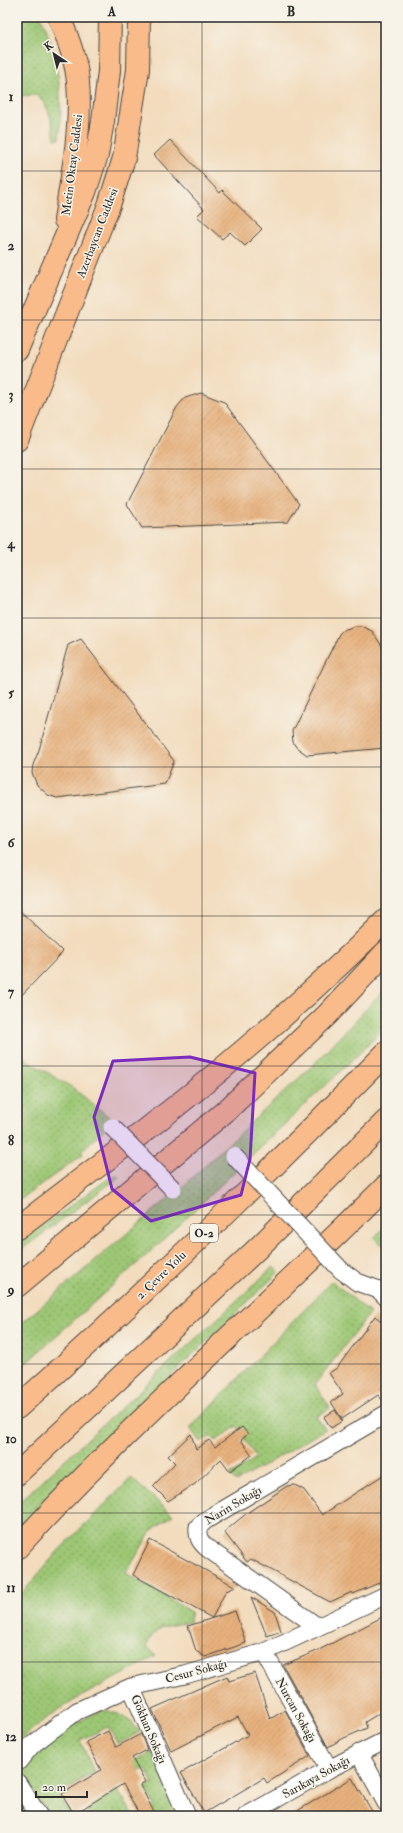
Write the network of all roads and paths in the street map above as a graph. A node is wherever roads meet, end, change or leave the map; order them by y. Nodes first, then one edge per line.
1 (60, 17) edge
2 (110, 17) edge
3 (139, 17) edge
4 (62, 244) junction
5 (17, 350) edge
6 (17, 440) edge
7 (386, 920) edge
8 (386, 952) edge
9 (386, 1053) edge
10 (386, 1121) edge
11 (112, 1127) dead end
12 (234, 1156) dead end
13 (386, 1186) edge
14 (173, 1189) dead end
15 (17, 1228) edge
16 (59, 1250) junction
17 (17, 1279) edge
18 (17, 1286) edge
19 (384, 1291) edge
20 (17, 1408) edge
21 (386, 1414) edge
22 (17, 1474) edge
23 (17, 1548) edge
24 (386, 1596) edge
25 (318, 1627) junction
26 (264, 1652) junction
27 (131, 1687) junction
28 (386, 1740) edge
29 (359, 1753) junction
30 (17, 1763) edge
31 (329, 1769) junction
32 (17, 1782) edge
33 (386, 1802) edge
34 (39, 1816) edge
35 (187, 1816) edge
36 (246, 1816) edge

1 - 4 main road, Metin Oktay Caddesi
2 - 4 main road
3 - 6 main road, Azerbaycan Caddesi
4 - 5 main road
7 - 15 main road
8 - 16 main road
9 - 20 main road, 2. Çevre Yolu / O-2
10 - 22 main road
11 - 14 street, bridge
12 - 19 street, bridge
13 - 23 main road
16 - 17 main road
16 - 18 main road
21 - 25 street, Narin Sokağı
24 - 25 street, Cesur Sokağı
25 - 26 street, Cesur Sokağı
26 - 27 street, Cesur Sokağı
26 - 31 street, Nurcan Sokağı
27 - 30 street, Cesur Sokağı
27 - 35 street, Gökhan Sokağı
28 - 29 street, Sarıkaya Sokağı
29 - 31 street, Sarıkaya Sokağı
29 - 33 street
31 - 36 street, Sarıkaya Sokağı
32 - 34 street

